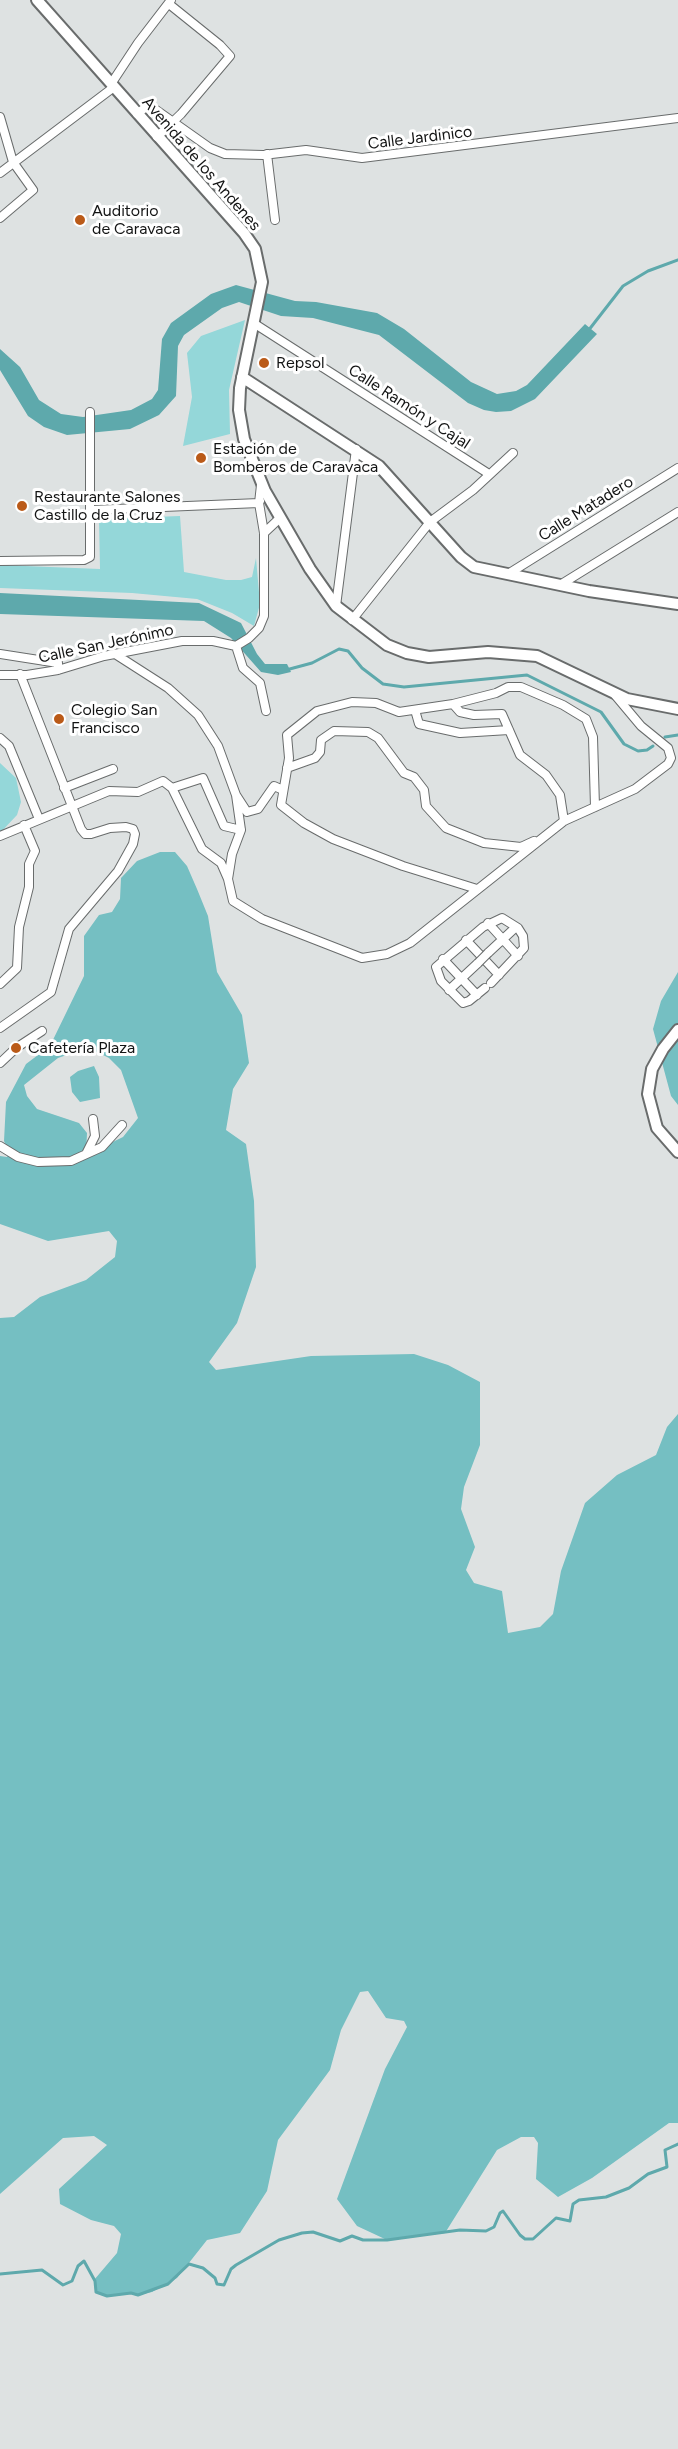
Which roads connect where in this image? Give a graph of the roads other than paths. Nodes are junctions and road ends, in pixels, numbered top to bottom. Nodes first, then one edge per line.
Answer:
1 (37, 0) edge
2 (170, 2) edge
3 (113, 86) junction
4 (137, 114) junction
5 (0, 117) edge
6 (678, 118) edge
7 (174, 121) junction
8 (157, 136) junction
9 (267, 154) junction
10 (13, 162) junction
11 (0, 173) edge
12 (0, 218) edge
13 (275, 220) dead end
14 (255, 320) junction
15 (242, 377) junction
16 (90, 412) dead end
17 (356, 449) junction
18 (513, 453) dead end
19 (677, 469) edge
20 (489, 474) junction
21 (261, 484) junction
22 (259, 503) junction
23 (272, 503) junction
24 (92, 510) junction
25 (678, 512) edge
26 (262, 516) junction
27 (278, 519) junction
28 (430, 522) junction
29 (264, 533) junction
30 (0, 561) edge
31 (508, 574) junction
32 (560, 585) junction
33 (678, 604) edge
34 (336, 606) junction
35 (352, 621) junction
36 (237, 645) junction
37 (0, 654) edge
38 (115, 654) junction
39 (58, 670) junction
40 (20, 674) junction
41 (0, 675) edge
42 (610, 690) junction
43 (453, 705) junction
44 (678, 709) edge
45 (415, 710) junction
46 (266, 711) dead end
47 (509, 730) junction
48 (0, 738) edge
49 (287, 768) junction
50 (113, 769) dead end
51 (64, 788) junction
52 (172, 788) junction
53 (284, 790) junction
54 (236, 795) junction
55 (71, 806) junction
56 (595, 807) junction
57 (39, 819) junction
58 (564, 821) junction
59 (24, 825) junction
60 (241, 830) junction
61 (0, 836) edge
62 (544, 837) junction
63 (228, 879) junction
64 (477, 889) junction
65 (488, 923) junction
66 (516, 927) junction
67 (503, 939) junction
68 (466, 940) junction
69 (518, 956) junction
70 (443, 959) junction
71 (499, 975) junction
72 (461, 978) junction
73 (0, 984) edge
74 (449, 990) junction
75 (477, 995) junction
76 (0, 1028) edge
77 (678, 1030) edge
78 (42, 1031) dead end
79 (0, 1063) edge
80 (93, 1119) dead end
81 (122, 1125) dead end
82 (0, 1146) edge
83 (678, 1152) edge
84 (85, 1155) junction

1 - 3 main road, Avenida de los Andenes
2 - 3 street
2 - 7 street
3 - 4 main road, Avenida de los Andenes
3 - 10 street
4 - 7 street, Calle Jardinico
4 - 8 main road, Avenida de los Andenes
5 - 10 street
6 - 9 street, Calle Jardinico
7 - 8 street
7 - 9 street, Calle Jardinico
8 - 14 main road, Avenida de los Andenes
9 - 13 street
10 - 11 street
10 - 12 street
14 - 15 main road, Avenida de los Andenes
14 - 20 street, Calle Ramón y Cajal
15 - 17 main road
15 - 21 main road, Avenida de los Andenes
16 - 24 street
17 - 28 main road
17 - 34 street
18 - 20 street
19 - 31 street, Calle Matadero
20 - 28 street
21 - 22 street
21 - 23 main road, Avenida de los Andenes
22 - 23 street
22 - 24 street
22 - 26 street
23 - 27 main road, Avenida de los Andenes
24 - 30 street
25 - 32 street
26 - 27 street
26 - 29 street
27 - 29 street
27 - 34 main road, Avenida de los Andenes
28 - 31 main road
28 - 35 street
29 - 36 street
31 - 32 main road
32 - 33 main road
34 - 35 main road, Avenida de los Andenes
35 - 42 main road, Avenida de los Andenes
36 - 38 street, Calle San Jerónimo
36 - 46 street
37 - 39 street
38 - 39 street, Calle San Jerónimo
38 - 54 street
39 - 40 street, Calle San Jerónimo
40 - 41 street, Calle San Jerónimo
40 - 51 street
42 - 44 main road, Avenida de los Andenes
42 - 56 street
43 - 45 street
43 - 47 street
43 - 56 street
45 - 47 street
45 - 49 street
47 - 58 street
48 - 57 street
49 - 53 street
49 - 62 street
50 - 51 street
51 - 55 street
52 - 55 street
52 - 60 street
52 - 63 street
53 - 54 street
53 - 64 street
54 - 60 street
55 - 57 street
55 - 76 street
56 - 58 street
57 - 59 street
58 - 62 street
59 - 61 street
59 - 73 street
60 - 63 street
62 - 64 street
63 - 64 street
65 - 66 street
65 - 67 street
65 - 68 street
66 - 67 street
66 - 69 street
67 - 69 street
67 - 72 street, bridge
68 - 70 street
68 - 71 street
69 - 71 street
70 - 72 street
70 - 74 street
71 - 75 street
72 - 74 street
72 - 75 street
74 - 75 street
77 - 83 main road
78 - 79 street
80 - 84 street
81 - 84 street
82 - 84 street

